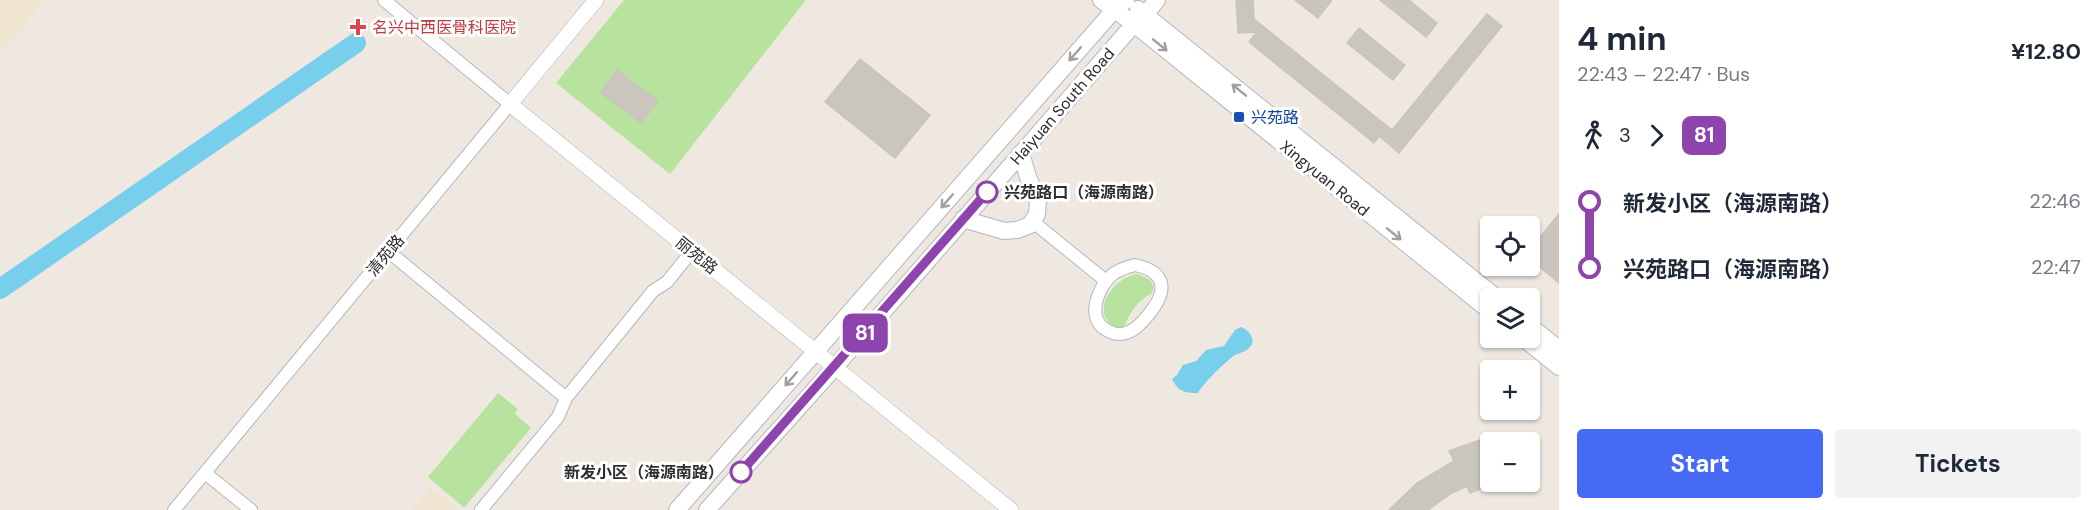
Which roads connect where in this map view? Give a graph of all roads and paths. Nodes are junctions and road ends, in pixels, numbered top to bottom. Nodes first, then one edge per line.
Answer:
1 (385, 0) edge
2 (596, 0) edge
3 (1157, 0) edge
4 (1117, 2) edge
5 (1139, 20) junction
6 (510, 104) junction
7 (1021, 153) junction
8 (963, 219) junction
9 (1032, 221) junction
10 (388, 251) junction
11 (692, 251) junction
12 (1107, 281) junction
13 (1484, 288) edge
14 (1480, 303) edge
15 (1540, 334) edge
16 (1535, 348) edge
17 (1559, 349) edge
18 (816, 351) junction
19 (835, 367) junction
20 (1559, 367) edge
21 (566, 398) junction
22 (205, 473) junction
23 (174, 510) edge
24 (251, 510) edge
25 (481, 510) edge
26 (677, 510) edge
27 (707, 510) edge
28 (1011, 510) edge

1 - 6 street, 丽苑路
2 - 6 street, 清苑路
3 - 5 main road, Haiyuan South Road
4 - 5 main road, Xingyuan Road
4 -> 18 main road, Haiyuan South Road
5 - 7 main road, Haiyuan South Road
13 -> 5 main road, Xingyuan Road
5 -> 14 main road, Xingyuan Road
6 - 10 street, 清苑路
6 - 11 street, 丽苑路
7 - 8 main road, Haiyuan South Road
7 - 9 main road
8 - 9 main road
8 - 19 main road, Haiyuan South Road
9 - 12 street
10 - 21 street
10 - 22 street, 清苑路
11 - 18 street, 丽苑路
11 - 21 street
12 - 12 street
15 - 17 main road
16 - 20 main road
18 - 19 street, 丽苑路
18 -> 26 main road, Haiyuan South Road
19 - 27 main road, Haiyuan South Road
19 - 28 street, 丽苑路
21 - 25 street
22 - 23 street, 清苑路
22 - 24 street

